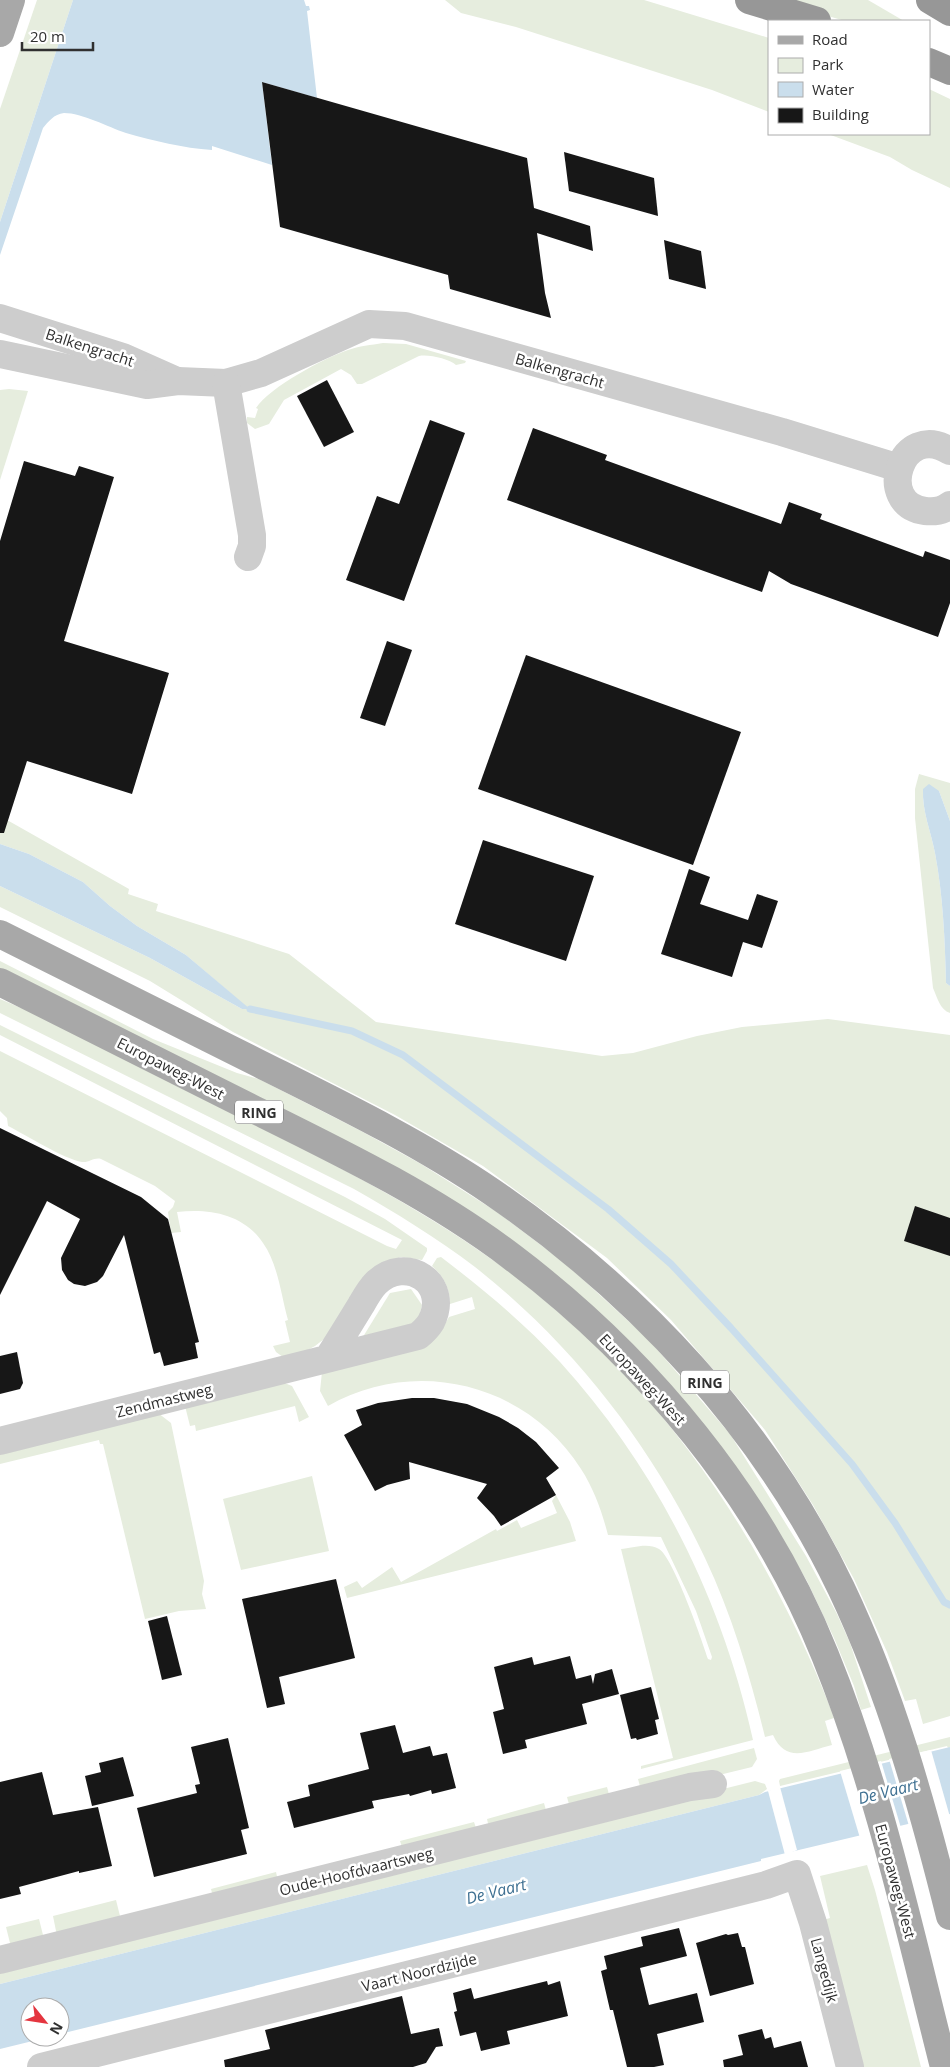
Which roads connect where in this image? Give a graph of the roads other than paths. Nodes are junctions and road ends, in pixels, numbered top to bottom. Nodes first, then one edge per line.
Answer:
1 (11, 0) edge
2 (749, 0) edge
3 (930, 0) edge
4 (950, 12) edge
5 (814, 20) edge
6 (0, 33) edge
7 (930, 62) edge
8 (950, 70) edge
9 (0, 318) edge
10 (0, 354) edge
11 (178, 381) junction
12 (226, 383) junction
13 (950, 451) edge
14 (899, 468) junction
15 (950, 505) edge
16 (248, 557) dead end
17 (0, 934) edge
18 (0, 982) edge
19 (328, 1358) dead end
20 (0, 1441) edge
21 (713, 1784) dead end
22 (796, 1874) joint
23 (950, 1916) edge
24 (0, 1960) edge
25 (41, 2067) edge
26 (850, 2067) edge
27 (944, 2067) edge

1 - 6 main road
2 - 5 highway
3 - 4 highway
7 - 8 highway
9 - 11 street, Balkengracht
10 - 11 street, Balkengracht
11 - 12 street, Balkengracht
12 - 14 street, Balkengracht
12 - 16 street
13 - 14 street
14 - 15 street
17 - 23 main road, RING
18 - 27 main road, Europaweg-West / RING
19 - 20 street, Zendmastweg
21 - 24 street, Oude-Hoofdvaartsweg
22 - 25 street, Vaart Noordzijde
22 - 26 street, Langedijk

